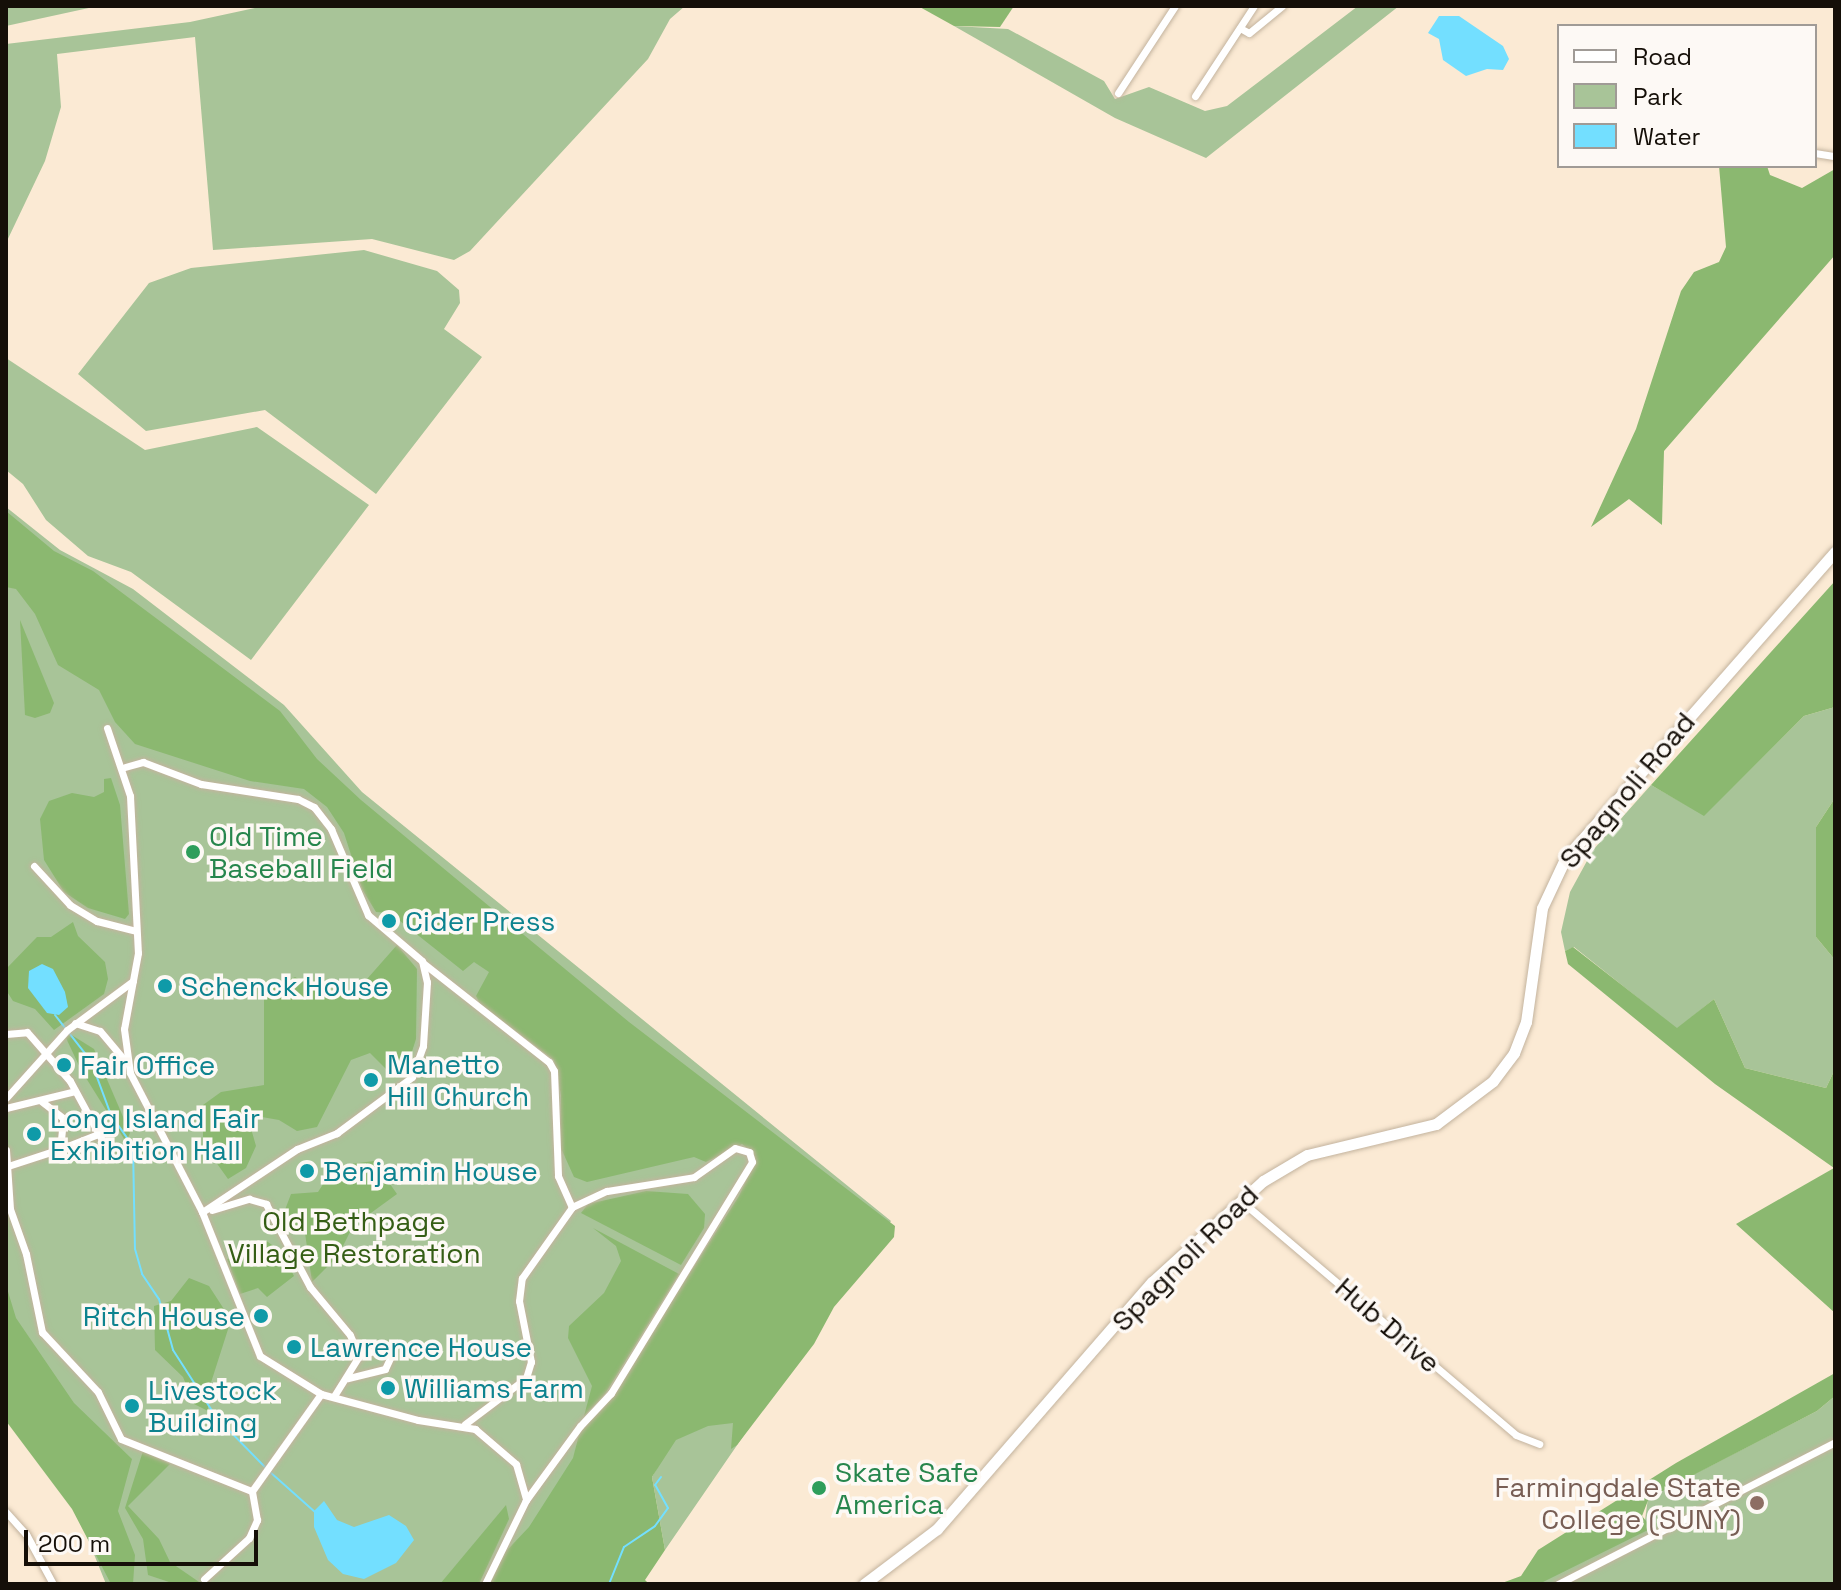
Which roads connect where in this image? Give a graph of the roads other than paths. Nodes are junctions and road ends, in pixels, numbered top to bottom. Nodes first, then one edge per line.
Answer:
1 (1175, 6) edge
2 (1254, 6) edge
3 (1282, 6) edge
4 (1240, 28) junction
5 (1118, 93) dead end
6 (1195, 96) dead end
7 (1835, 552) edge
8 (107, 728) dead end
9 (125, 767) junction
10 (34, 866) dead end
11 (136, 931) junction
12 (422, 961) junction
13 (133, 981) junction
14 (447, 981) junction
15 (426, 993) junction
16 (75, 1023) junction
17 (6, 1034) edge
18 (43, 1053) junction
19 (127, 1064) junction
20 (75, 1091) junction
21 (6, 1098) edge
22 (40, 1100) junction
23 (6, 1108) edge
24 (98, 1134) junction
25 (60, 1149) junction
26 (6, 1150) edge
27 (108, 1151) dead end
28 (8, 1166) junction
29 (239, 1190) junction
30 (1240, 1200) junction
31 (244, 1201) junction
32 (572, 1207) junction
33 (202, 1212) junction
34 (359, 1356) junction
35 (348, 1378) junction
36 (321, 1394) junction
37 (334, 1396) junction
38 (488, 1410) junction
39 (463, 1425) junction
40 (487, 1434) junction
41 (1835, 1442) edge
42 (1539, 1444) dead end
43 (252, 1491) junction
44 (526, 1500) junction
45 (6, 1512) edge
46 (204, 1579) dead end
47 (53, 1584) edge
48 (485, 1584) edge
49 (864, 1584) edge
50 (1558, 1584) edge

1 - 5 street
2 - 4 street
3 - 4 street
4 - 6 street
7 - 30 main road, Spagnoli Road
8 - 9 street
9 - 11 street
9 - 12 street
10 - 11 street
11 - 13 street
12 - 14 street
12 - 15 street
13 - 16 street
13 - 19 street
14 - 15 street
14 - 32 street
15 - 29 street
16 - 18 street
16 - 19 street
17 - 18 street
18 - 20 street
18 - 21 street
19 - 33 street
20 - 22 street
20 - 24 street
22 - 23 street
22 - 25 street
24 - 25 street
24 - 27 street
25 - 28 street
26 - 28 street
28 - 43 street
29 - 31 street
29 - 33 street
30 - 42 street, Hub Drive
30 - 49 main road, Spagnoli Road
31 - 33 street
31 - 34 street
32 - 38 street
32 - 44 street
33 - 36 street
34 - 35 street
34 - 35 street
35 - 37 street
36 - 37 street
36 - 43 street
37 - 39 street
38 - 39 street
38 - 40 street
39 - 40 street
40 - 44 street
41 - 50 street
43 - 46 street
44 - 48 street
45 - 47 street

